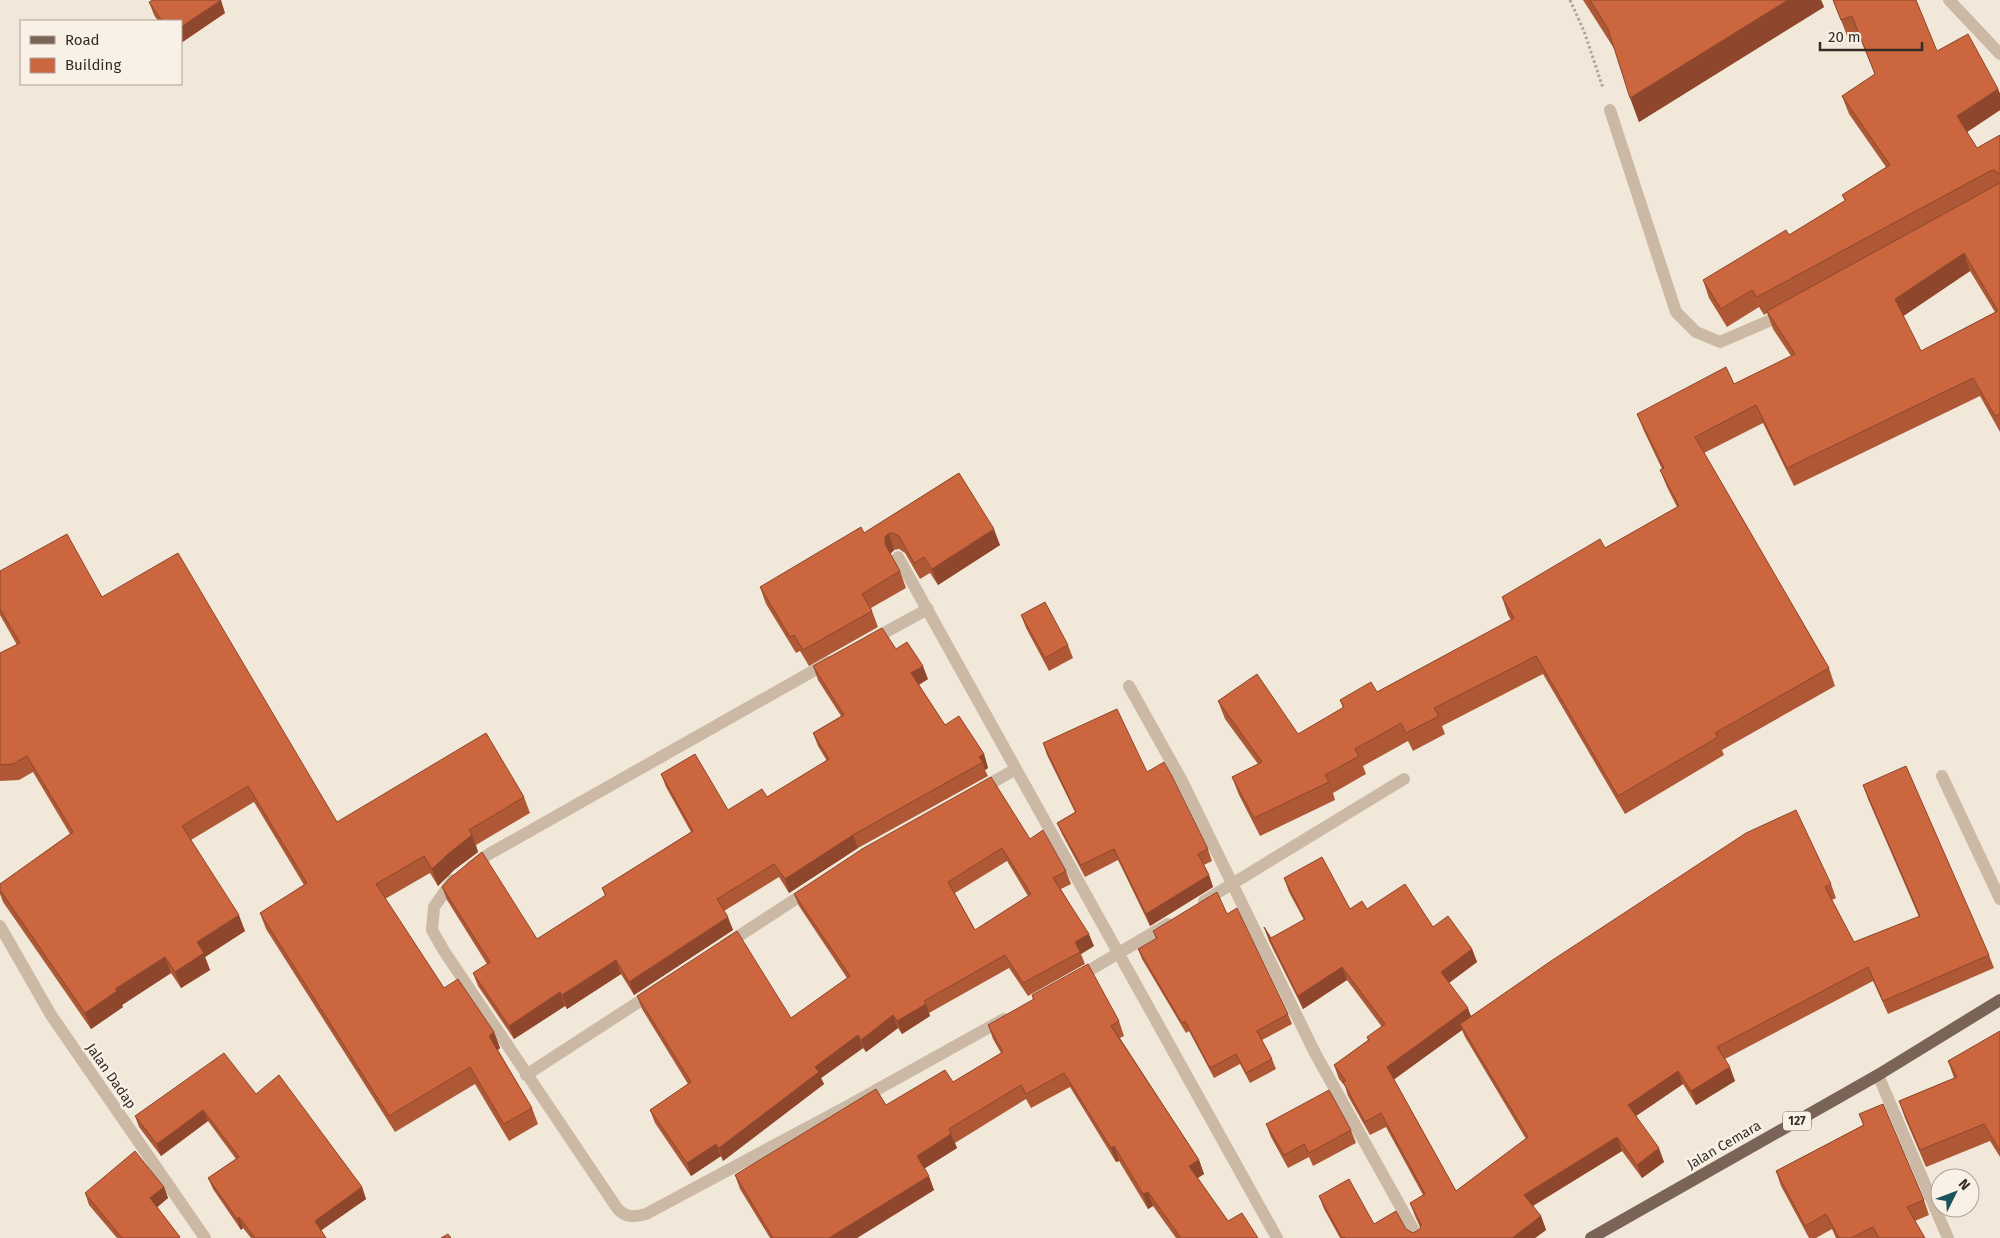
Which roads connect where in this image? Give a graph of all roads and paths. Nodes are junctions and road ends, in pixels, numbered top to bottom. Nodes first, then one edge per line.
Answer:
1 (1570, 0) edge
2 (1949, 0) edge
3 (2000, 54) edge
4 (1610, 110) joint
5 (1799, 306) edge
6 (898, 557) edge
7 (928, 609) junction
8 (859, 646) edge
9 (842, 655) edge
10 (1129, 686) dead end
11 (1016, 769) junction
12 (1942, 776) dead end
13 (1404, 779) dead end
14 (973, 793) edge
15 (821, 882) edge
16 (1232, 884) junction
17 (2000, 899) edge
18 (1192, 909) edge
19 (1176, 919) edge
20 (0, 926) edge
21 (715, 952) edge
22 (1120, 954) junction
23 (1068, 983) edge
24 (665, 984) edge
25 (2000, 1000) edge
26 (1017, 1012) edge
27 (526, 1075) junction
28 (1878, 1075) junction
29 (205, 1238) edge
30 (1277, 1238) edge
31 (1418, 1238) edge
32 (1592, 1238) edge
33 (1948, 1238) edge

1 - 4 path
2 - 3 street
4 - 5 street
6 - 7 street
7 - 8 street
7 - 11 street
9 - 27 street
10 - 16 street
11 - 14 street
11 - 22 street
12 - 17 street
13 - 16 street
15 - 21 street
16 - 18 street
16 - 31 street
19 - 22 street
20 - 29 street, Jalan Dadap
22 - 23 street
22 - 30 street
24 - 27 street
25 - 28 main road, Jalan Cemara / 127
26 - 27 street
28 - 32 main road, Jalan Cemara / 127
28 - 33 street

